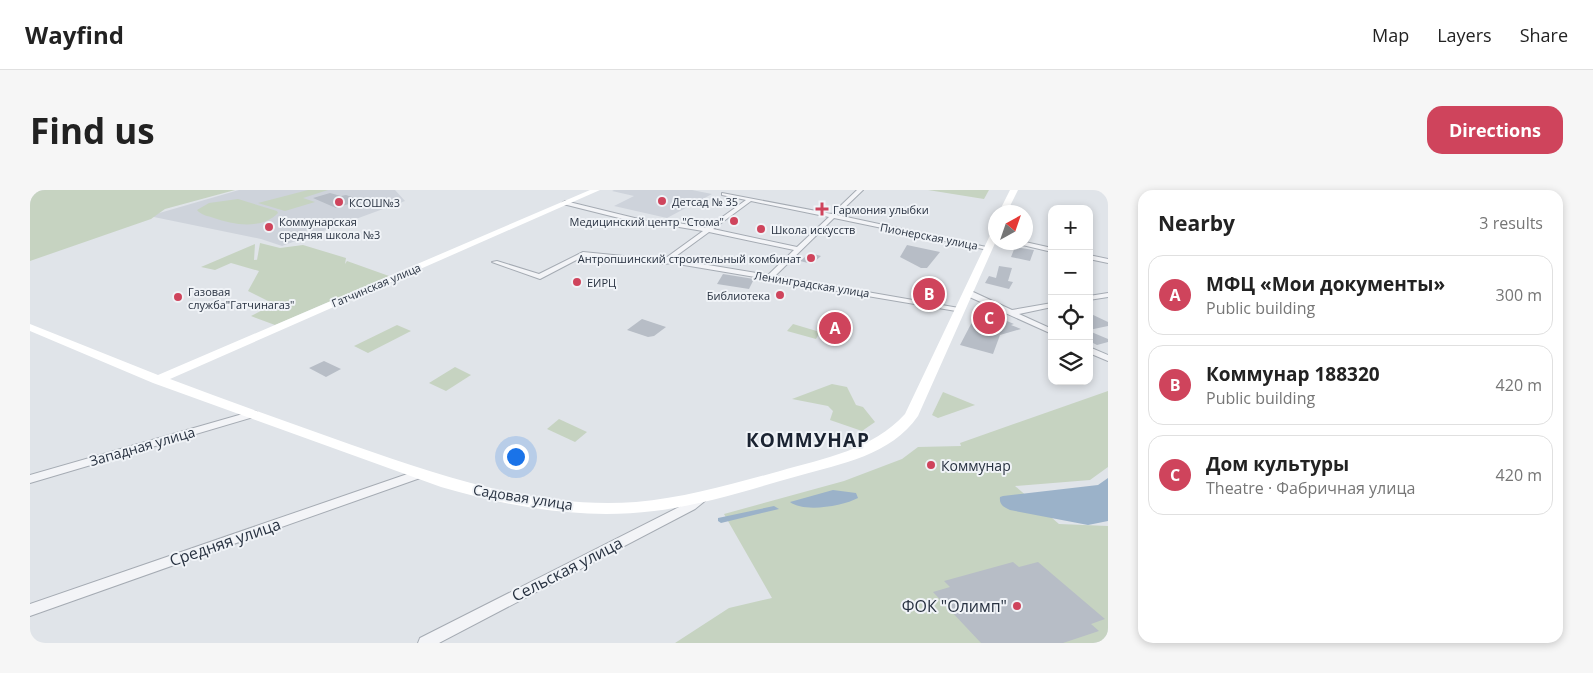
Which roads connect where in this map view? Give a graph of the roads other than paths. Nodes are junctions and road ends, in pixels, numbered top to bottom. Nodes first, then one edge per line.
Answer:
1 (596, 190) edge
2 (860, 190) edge
3 (1014, 190) edge
4 (724, 194) dead end
5 (749, 200) junction
6 (565, 203) junction
7 (1006, 205) edge
8 (833, 216) junction
9 (706, 230) junction
10 (988, 238) edge
11 (1033, 246) edge
12 (1048, 249) edge
13 (798, 250) junction
14 (988, 250) edge
15 (1093, 258) edge
16 (1108, 261) edge
17 (495, 262) dead end
18 (664, 262) junction
19 (770, 277) junction
20 (968, 293) junction
21 (1108, 295) edge
22 (1093, 297) edge
23 (1048, 306) edge
24 (959, 310) junction
25 (1010, 313) junction
26 (30, 327) edge
27 (1048, 330) edge
28 (1093, 352) edge
29 (1108, 358) edge
30 (157, 380) junction
31 (253, 414) junction
32 (419, 474) junction
33 (30, 478) edge
34 (708, 494) junction
35 (30, 610) edge
36 (425, 643) edge

1 - 6 main road, Гатчинская улица
2 - 8 street
3 - 7 main road
4 - 5 street, Пионерская улица
5 - 8 street, Пионерская улица
5 - 9 street
6 - 9 street
6 - 30 main road, Гатчинская улица
8 - 10 street, Пионерская улица
8 - 13 street
9 - 13 street
9 - 18 street
11 - 12 street
13 - 19 street
14 - 20 main road, Садовая улица
15 - 16 street
17 - 18 street, Ленинградская улица
18 - 19 street, Ленинградская улица
19 - 24 street, Ленинградская улица
20 - 24 main road, Садовая улица
20 - 25 street
21 - 22 street
23 - 25 street
24 - 34 main road, Садовая улица
25 - 27 street
26 - 30 main road
28 - 29 street
30 - 31 main road, Садовая улица
31 - 32 main road, Садовая улица
31 - 33 street, Западная улица
32 - 34 main road, Садовая улица
32 - 35 street, Средняя улица
34 - 36 street, Сельская улица

